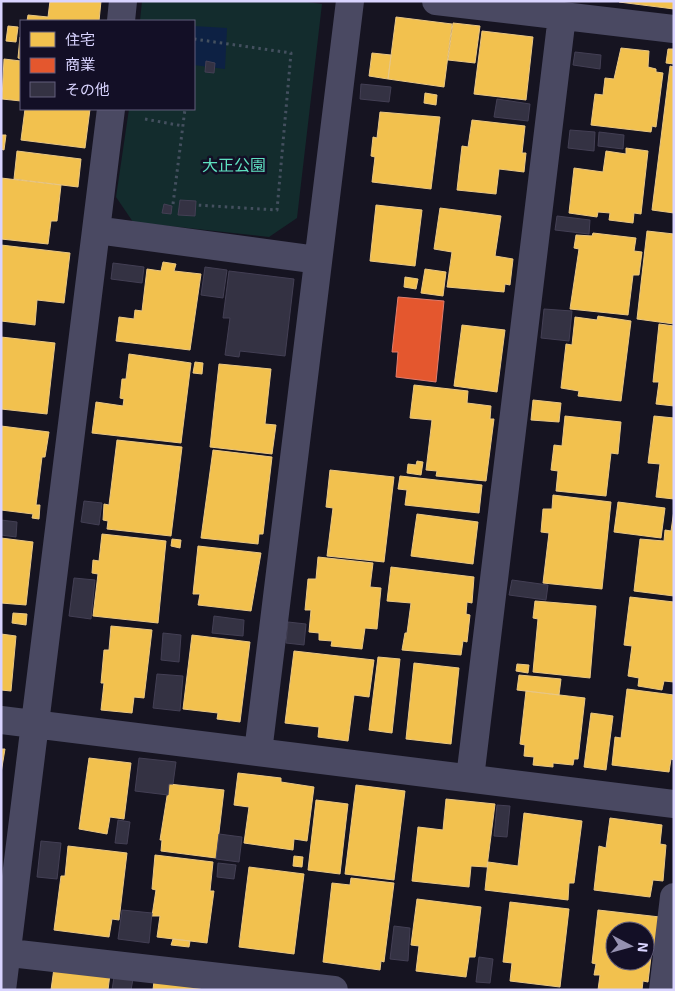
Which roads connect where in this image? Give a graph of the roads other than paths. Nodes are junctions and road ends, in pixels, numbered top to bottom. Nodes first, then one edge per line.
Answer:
1 (123, 1) edge
2 (350, 1) edge
3 (436, 1) edge
4 (562, 16) junction
5 (121, 20) edge
6 (674, 29) edge
7 (111, 110) edge
8 (96, 230) junction
9 (318, 260) junction
10 (1, 720) edge
11 (36, 724) junction
12 (258, 752) junction
13 (470, 778) junction
14 (674, 804) edge
15 (674, 897) edge
16 (4, 952) edge
17 (2, 990) edge
18 (334, 990) edge
19 (663, 990) edge

1 - 5 street
2 - 9 street
3 - 4 street
4 - 6 street
4 - 13 street
7 - 8 street
8 - 9 street
8 - 11 street
9 - 12 street
10 - 11 street
11 - 12 street
11 - 16 street
12 - 13 street
13 - 14 street
15 - 19 street
16 - 17 street
16 - 18 street

